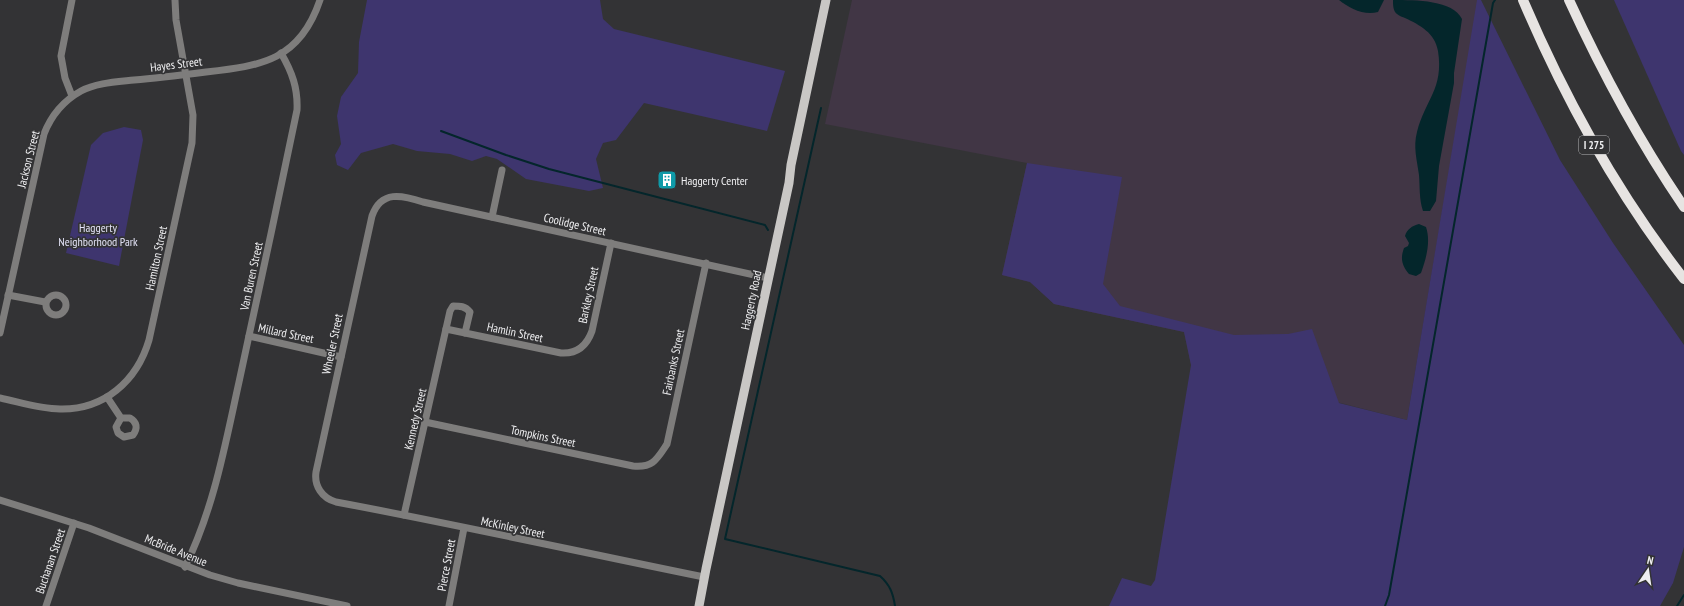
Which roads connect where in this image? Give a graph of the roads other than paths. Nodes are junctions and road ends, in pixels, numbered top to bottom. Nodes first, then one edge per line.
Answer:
1 (72, 0) edge
2 (175, 0) edge
3 (320, 0) edge
4 (826, 0) edge
5 (1523, 0) edge
6 (1569, 0) edge
7 (281, 53) junction
8 (186, 74) junction
9 (72, 96) junction
10 (502, 170) dead end
11 (380, 203) joint
12 (1684, 207) edge
13 (492, 217) junction
14 (611, 243) junction
15 (706, 263) junction
16 (768, 278) junction
17 (1684, 279) edge
18 (8, 295) junction
19 (45, 302) dead end
20 (446, 329) junction
21 (0, 333) edge
22 (465, 333) junction
23 (249, 336) junction
24 (580, 349) joint
25 (341, 357) junction
26 (107, 397) junction
27 (0, 398) edge
28 (121, 418) dead end
29 (425, 422) junction
30 (655, 461) joint
31 (320, 492) joint
32 (0, 500) edge
33 (404, 515) junction
34 (74, 523) junction
35 (464, 528) junction
36 (185, 567) junction
37 (704, 577) junction
38 (334, 605) edge
39 (46, 606) edge
40 (347, 606) edge
41 (449, 606) edge
42 (699, 606) edge

1 - 9 street
2 - 8 street, Hamilton Street
3 - 7 street
4 - 16 main road, Haggerty Road
5 - 17 highway, I 275
6 - 12 highway
7 - 8 street, Hayes Street
7 - 23 street, Van Buren Street
8 - 9 street, Hayes Street
8 - 26 street, Hamilton Street
9 - 18 street, Jackson Street
10 - 13 street
11 - 13 street, Coolidge Street
11 - 25 street, Wheeler Street
13 - 14 street, Coolidge Street
14 - 15 street, Coolidge Street
14 - 24 street, Barkley Street
15 - 16 street, Coolidge Street
15 - 30 street, Fairbanks Street
16 - 37 main road, Haggerty Road
18 - 19 street
18 - 21 street, Jackson Street
20 - 22 street, Hamlin Street
20 - 22 street, Kennedy Street
20 - 29 street, Kennedy Street
22 - 24 street, Hamlin Street
23 - 25 street, Millard Street
23 - 36 street, Van Buren Street
25 - 31 street, Wheeler Street
26 - 27 street, Hamilton Street
26 - 28 street
29 - 30 street, Tompkins Street
29 - 33 street, Kennedy Street
31 - 33 street, McKinley Street
32 - 34 street, McBride Avenue
33 - 35 street, McKinley Street
34 - 36 street, McBride Avenue
34 - 39 street, Buchanan Street
35 - 37 street, McKinley Street
35 - 41 street, Pierce Street
36 - 38 street, McBride Avenue
37 - 42 main road, Haggerty Road
38 - 40 street, McBride Avenue

